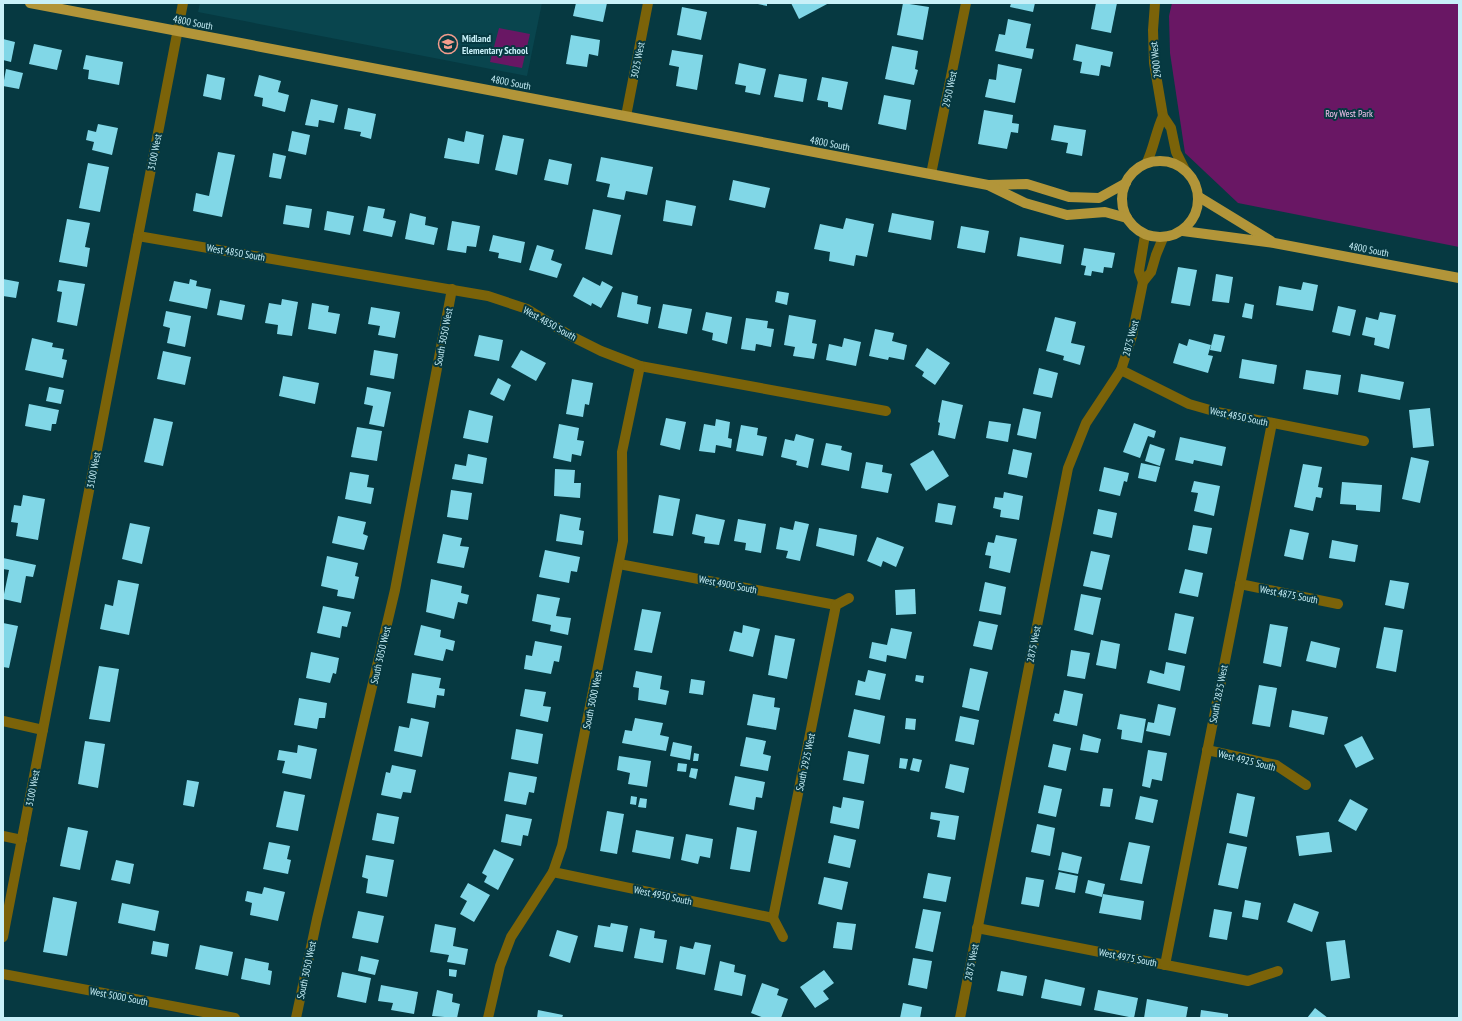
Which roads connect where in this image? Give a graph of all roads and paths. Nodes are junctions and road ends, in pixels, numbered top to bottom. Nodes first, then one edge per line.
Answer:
1 (30, 3) edge
2 (183, 3) edge
3 (648, 3) edge
4 (966, 3) edge
5 (1155, 3) edge
6 (178, 31) junction
7 (626, 116) junction
8 (1163, 116) junction
9 (1147, 162) junction
10 (1186, 170) junction
11 (931, 174) junction
12 (1126, 184) junction
13 (988, 185) junction
14 (1199, 197) junction
15 (1127, 218) junction
16 (1183, 231) junction
17 (1145, 235) junction
18 (138, 236) junction
19 (1163, 238) junction
20 (1274, 243) junction
21 (1459, 278) edge
22 (1143, 282) junction
23 (452, 289) junction
24 (640, 366) junction
25 (1121, 370) junction
26 (886, 411) dead end
27 (1272, 423) junction
28 (1364, 441) dead end
29 (620, 564) junction
30 (1240, 584) junction
31 (849, 598) dead end
32 (1338, 604) dead end
33 (836, 605) junction
34 (3, 721) edge
35 (43, 730) junction
36 (1207, 750) junction
37 (1306, 785) dead end
38 (3, 836) edge
39 (22, 840) junction
40 (553, 872) junction
41 (773, 918) junction
42 (977, 928) junction
43 (3, 936) edge
44 (783, 937) dead end
45 (1165, 965) junction
46 (1278, 971) dead end
47 (3, 974) edge
48 (235, 1018) edge
49 (296, 1018) edge
50 (488, 1018) edge
51 (960, 1018) edge

1 - 6 main road, 4800 South
2 - 6 street, 3100 West
3 - 7 street, 3025 West
4 - 11 street, 2950 West
5 - 8 street, 2900 West
6 - 7 main road, 4800 South
6 - 18 street, 3100 West
7 - 11 main road, 4800 South
8 - 9 street
8 - 10 street
9 - 10 main road
9 - 12 main road
10 - 14 main road
11 - 13 main road, 4800 South
12 - 13 main road, 4800 South
12 - 15 main road
13 - 15 main road, 4800 South
14 - 16 main road
14 - 20 main road, 4800 South
15 - 17 main road
16 - 19 main road
16 - 20 main road, 4800 South
17 - 19 main road
17 - 22 street, 2875 West
18 - 23 street, West 4850 South
18 - 35 street, 3100 West
19 - 22 street, 2875 West
20 - 21 main road, 4800 South
22 - 25 street, 2875 West
23 - 24 street, West 4850 South
23 - 49 street, South 3050 West
24 - 26 street, West 4850 South
24 - 29 street, South 3000 West
25 - 27 street, West 4850 South
25 - 42 street, 2875 West
27 - 28 street, West 4850 South
27 - 30 street, South 2825 West
29 - 33 street, West 4900 South
29 - 40 street, South 3000 West
30 - 32 street, West 4875 South
30 - 36 street, South 2825 West
31 - 33 street
33 - 41 street, South 2925 West
34 - 35 street
35 - 39 street, 3100 West
36 - 37 street, West 4925 South
36 - 45 street, South 2825 West
38 - 39 street
39 - 43 street, 3100 West
40 - 41 street, West 4950 South
40 - 50 street, South 3000 West
41 - 44 street
42 - 45 street, West 4975 South
42 - 51 street, 2875 West
45 - 46 street, West 4975 South
47 - 48 street, West 5000 South

